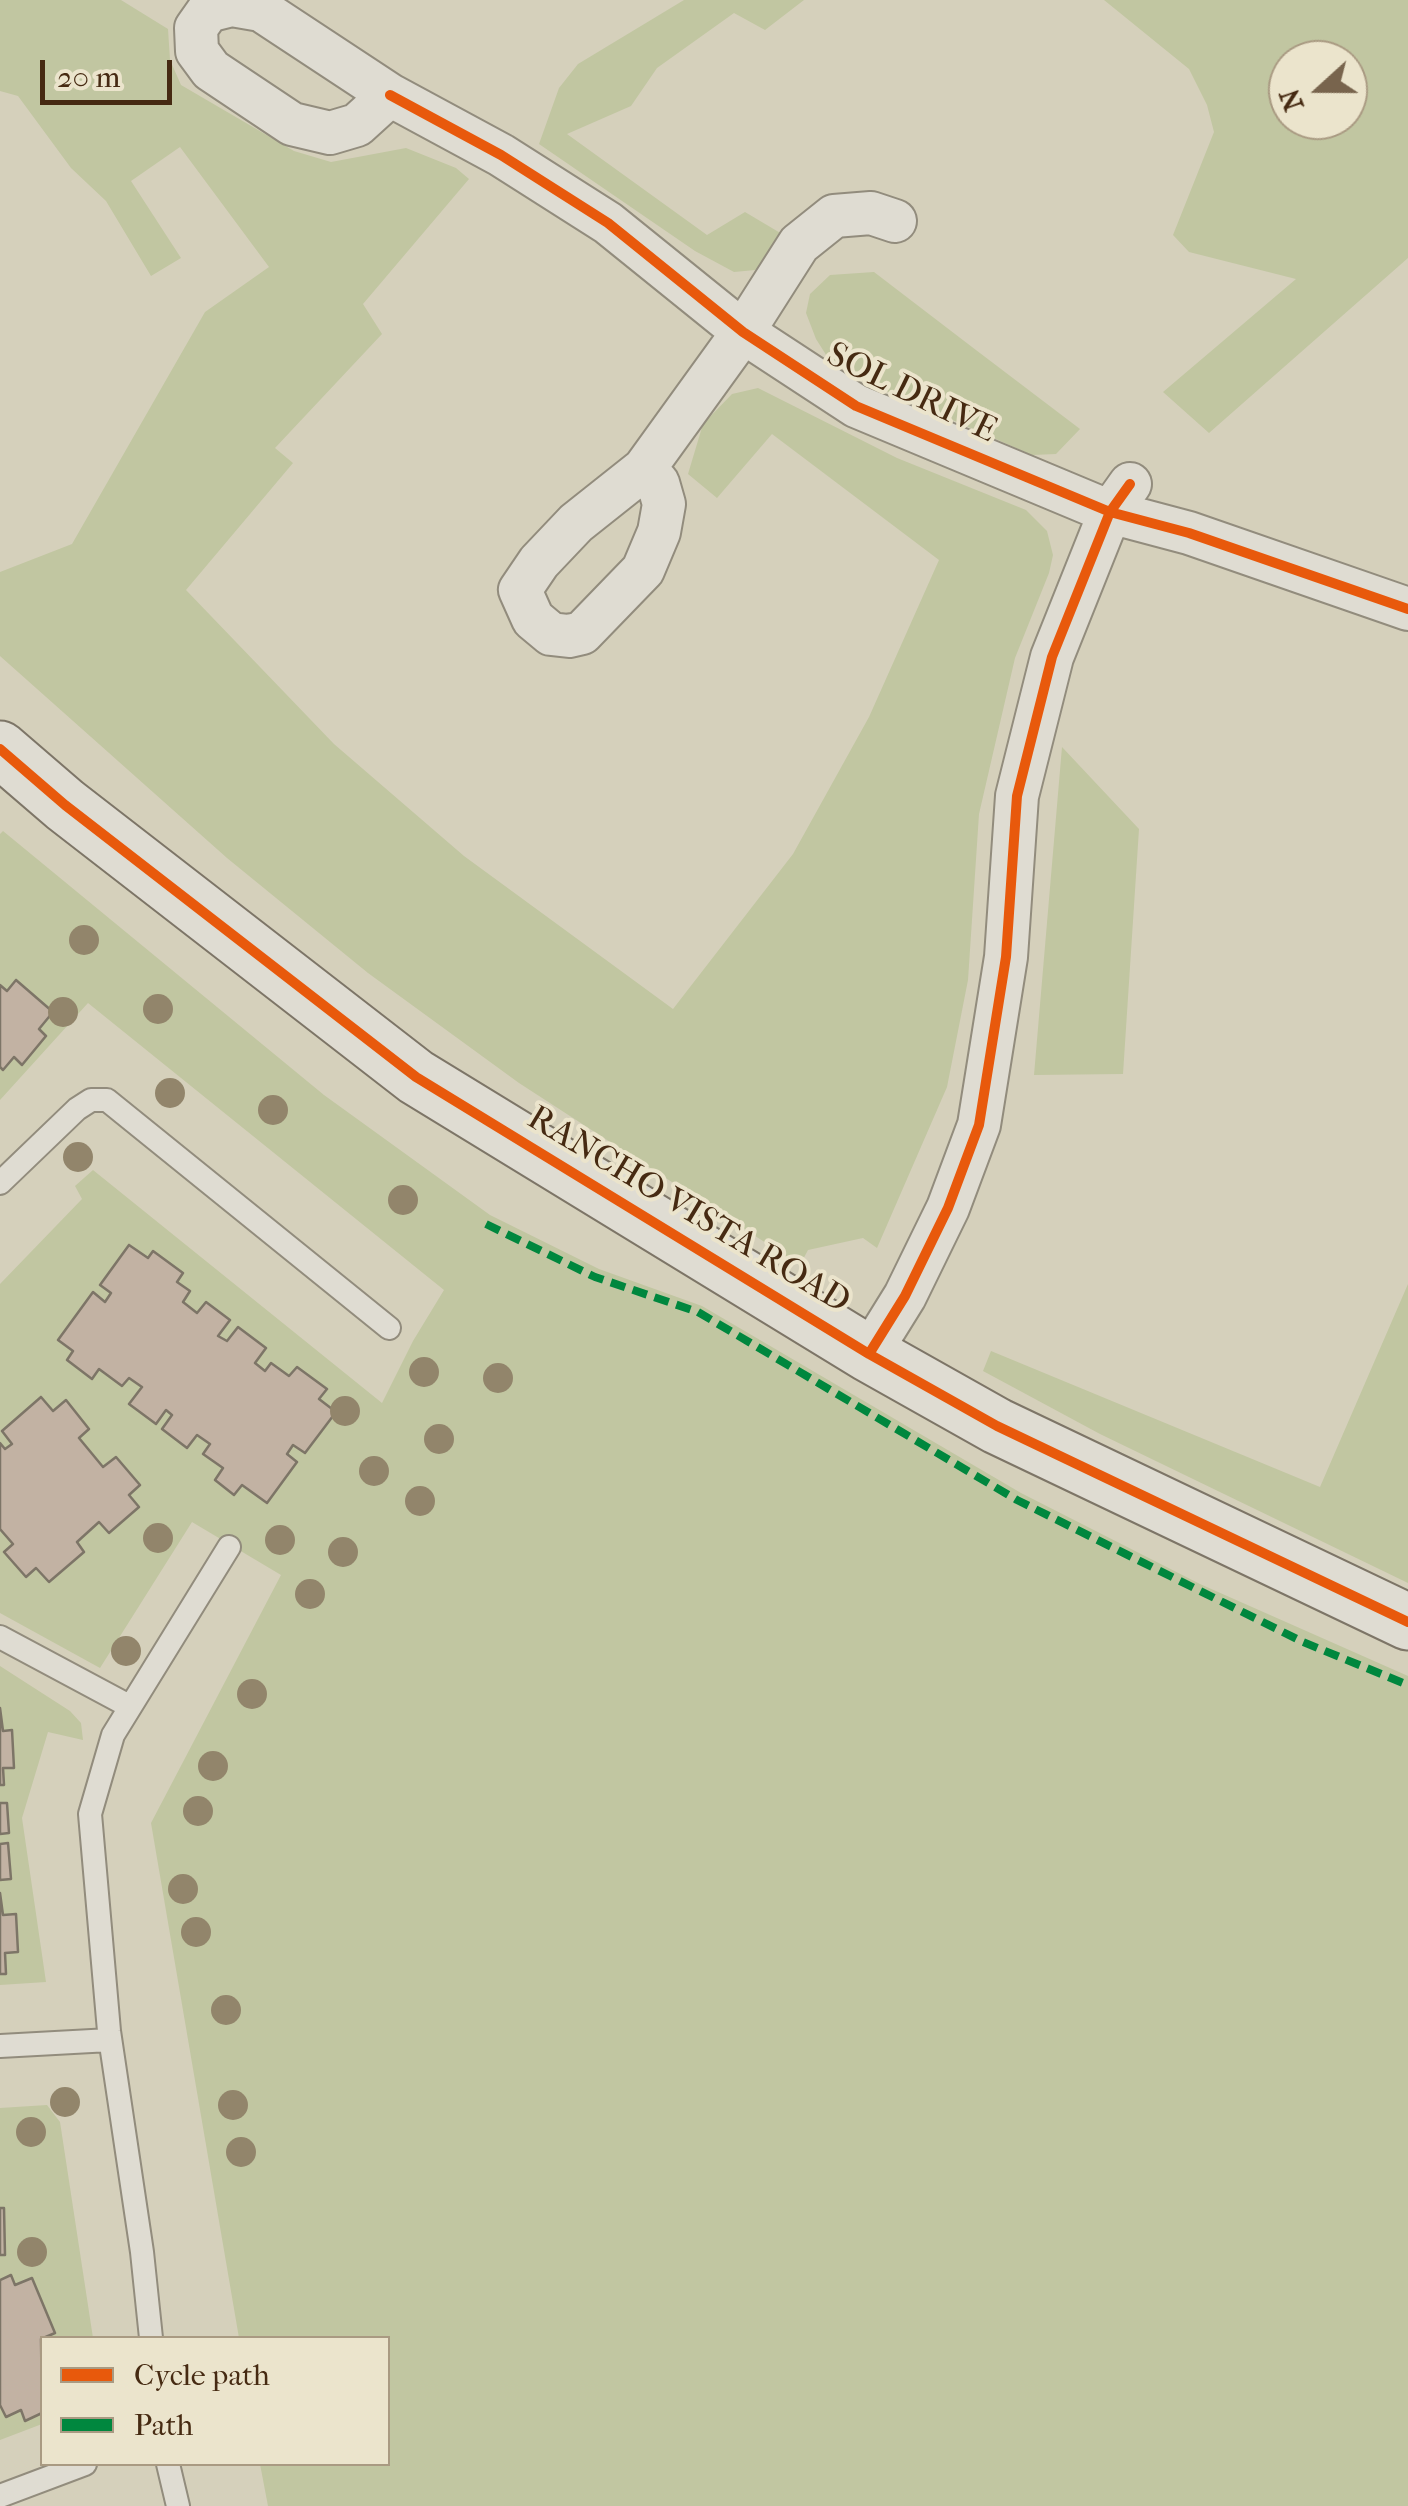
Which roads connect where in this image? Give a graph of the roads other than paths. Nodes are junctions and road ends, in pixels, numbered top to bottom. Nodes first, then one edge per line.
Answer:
1 (390, 96) dead end
2 (894, 221) dead end
3 (742, 332) junction
4 (644, 468) dead end
5 (1120, 498) junction
6 (1408, 609) edge
7 (0, 749) edge
8 (0, 1183) edge
9 (390, 1328) dead end
10 (869, 1354) junction
11 (229, 1546) dead end
12 (1408, 1622) edge
13 (0, 1637) edge
14 (129, 1706) junction
15 (110, 2040) junction
16 (0, 2046) edge
17 (151, 2336) edge
18 (79, 2466) edge
19 (168, 2466) edge
20 (0, 2496) edge
21 (178, 2506) edge

1 - 3 street, SOL DRIVE
2 - 3 street
3 - 4 street
3 - 5 street, SOL DRIVE
5 - 6 street, SOL DRIVE
5 - 10 street
7 - 10 main road, RANCHO VISTA ROAD
8 - 9 lane
10 - 12 main road, RANCHO VISTA ROAD
11 - 14 lane
13 - 14 lane
14 - 15 lane
15 - 16 lane
15 - 17 lane
18 - 20 lane
19 - 21 lane

